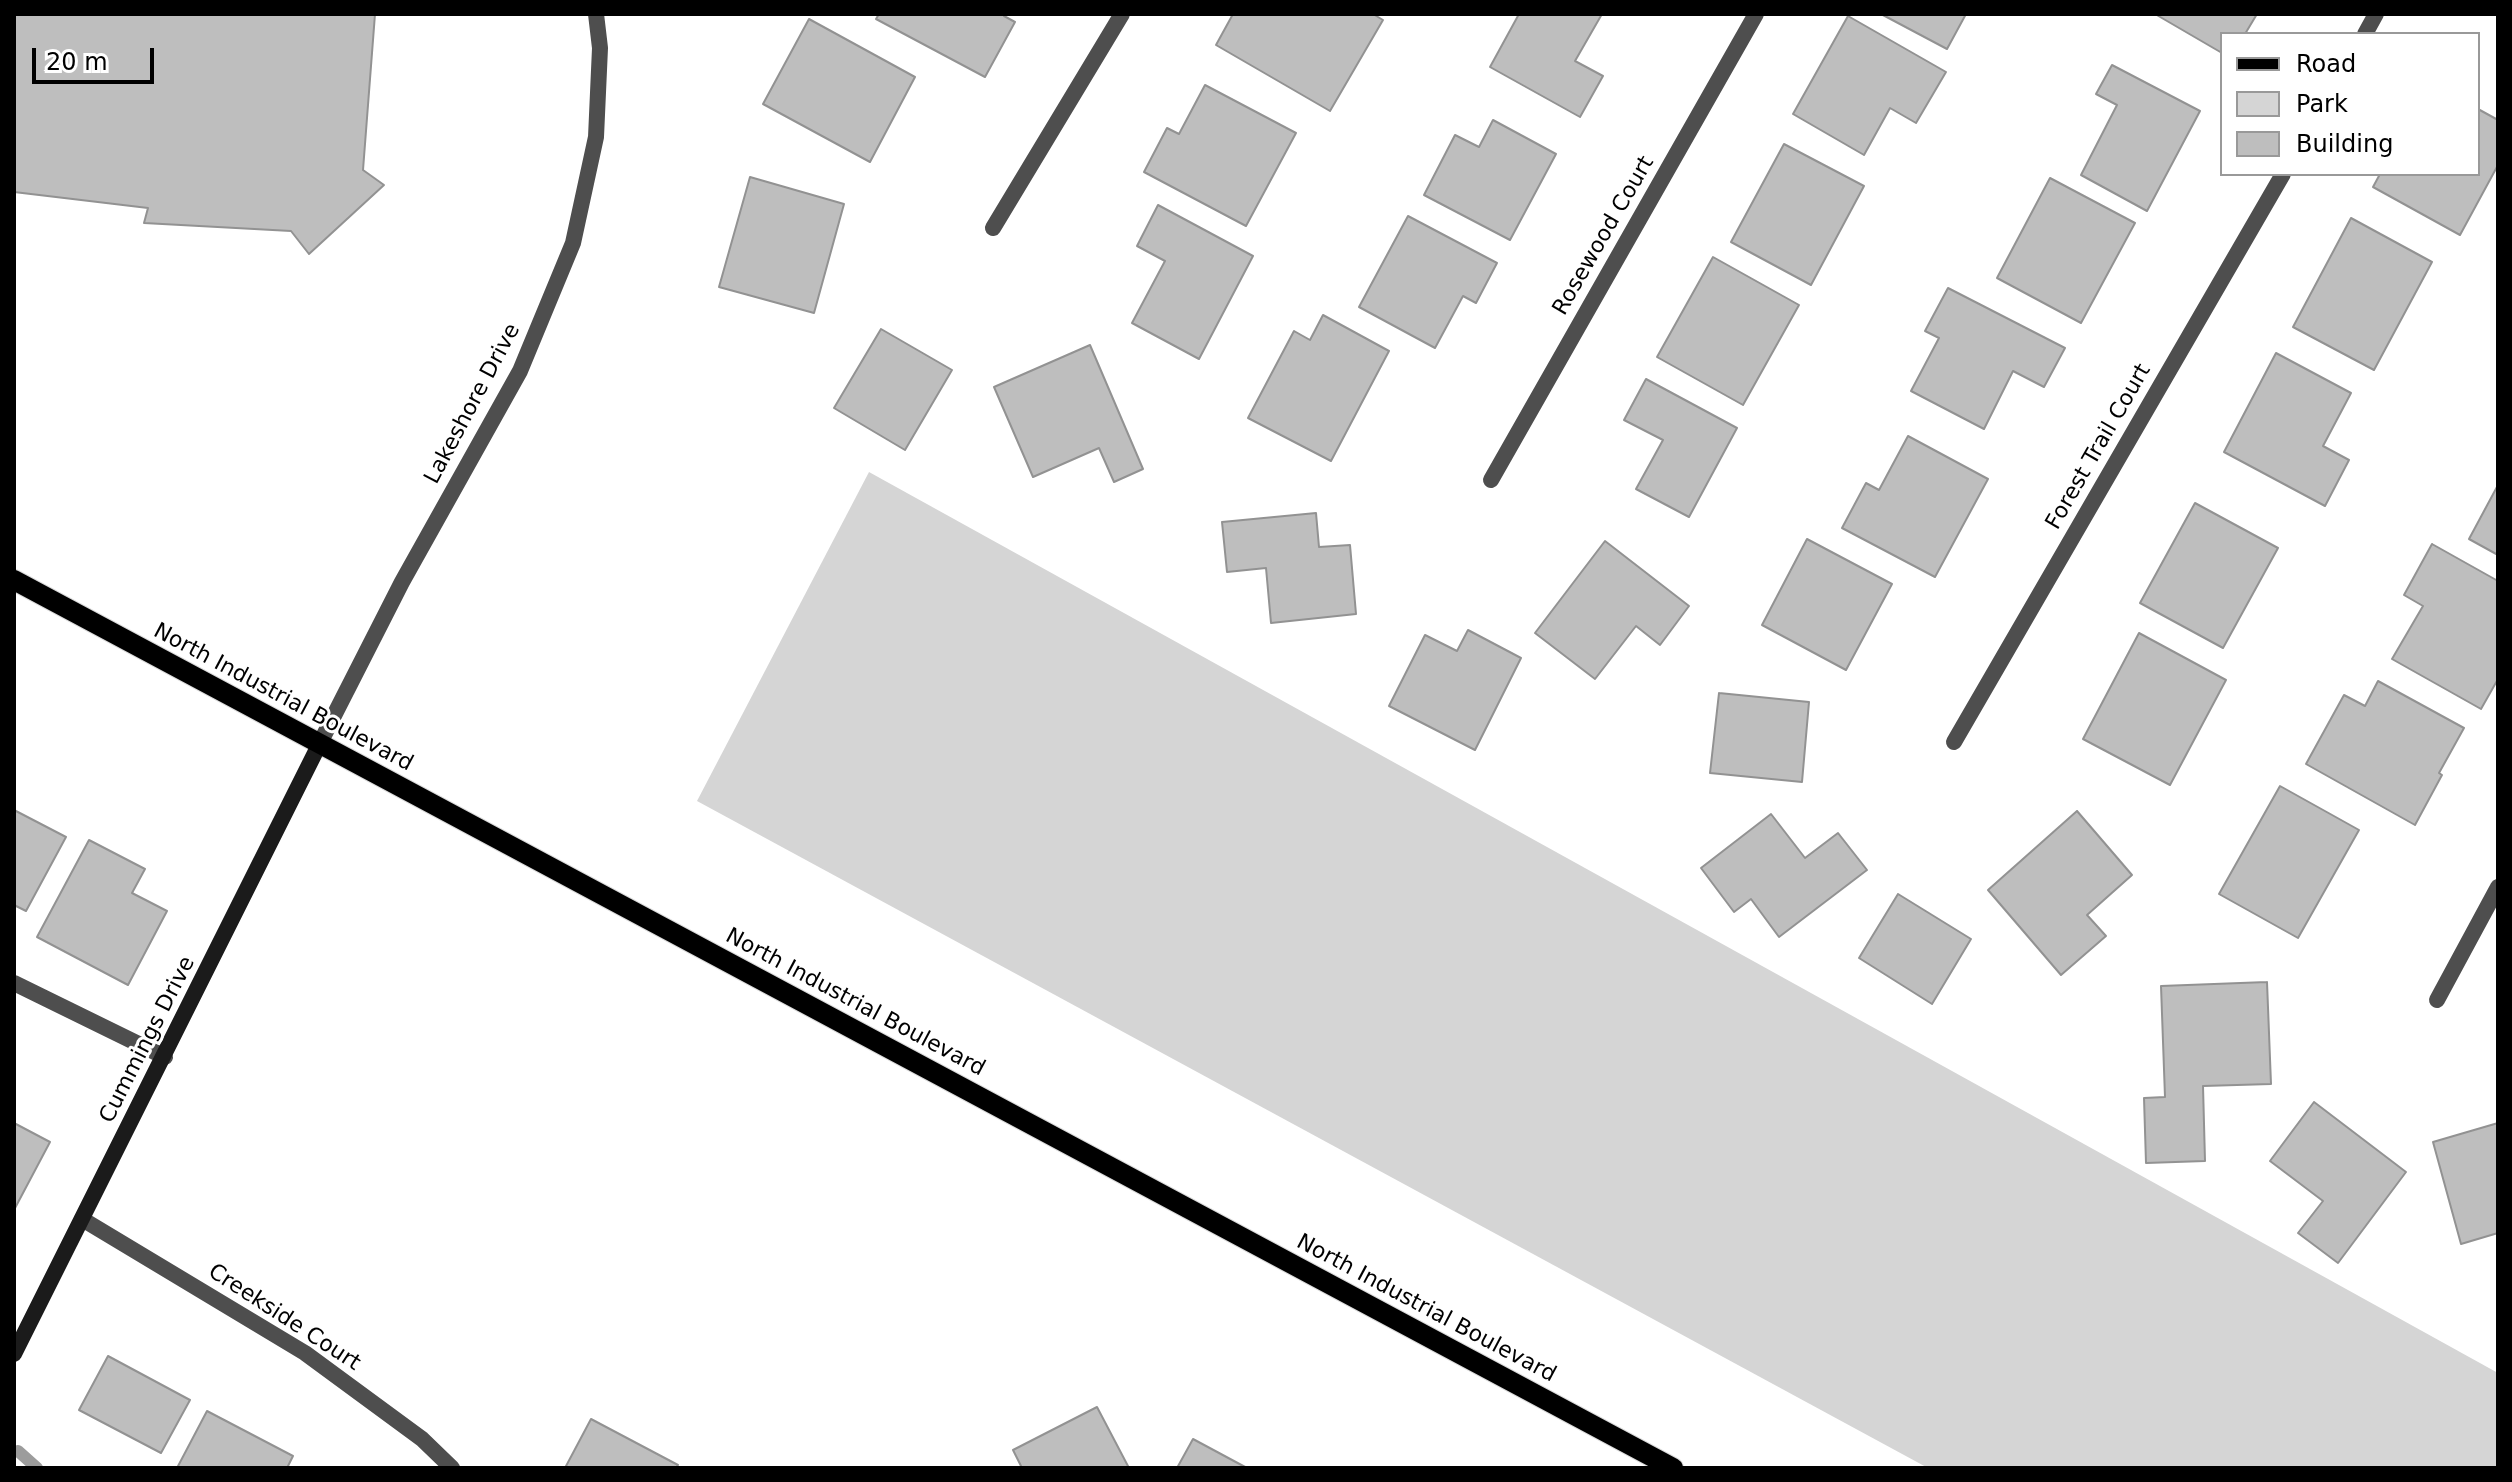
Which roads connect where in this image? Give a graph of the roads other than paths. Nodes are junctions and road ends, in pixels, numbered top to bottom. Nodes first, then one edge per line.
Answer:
1 (596, 14) edge
2 (1122, 14) edge
3 (1756, 14) edge
4 (2376, 14) edge
5 (2366, 32) edge
6 (2282, 176) edge
7 (993, 228) dead end
8 (1491, 480) dead end
9 (14, 580) edge
10 (1954, 742) dead end
11 (319, 745) junction
12 (2498, 887) edge
13 (14, 983) edge
14 (2437, 1000) dead end
15 (165, 1057) junction
16 (82, 1219) junction
17 (14, 1354) edge
18 (452, 1468) edge
19 (1673, 1468) edge

1 - 11 street, Lakeshore Drive
2 - 7 street
3 - 8 street, Rosewood Court
4 - 5 street
6 - 10 street, Forest Trail Court
9 - 11 main road, North Industrial Boulevard
11 - 15 street, Cummings Drive
11 - 19 main road, North Industrial Boulevard
12 - 14 street
13 - 15 street
15 - 16 street, Cummings Drive
16 - 17 street, Cummings Drive
16 - 18 street, Creekside Court

